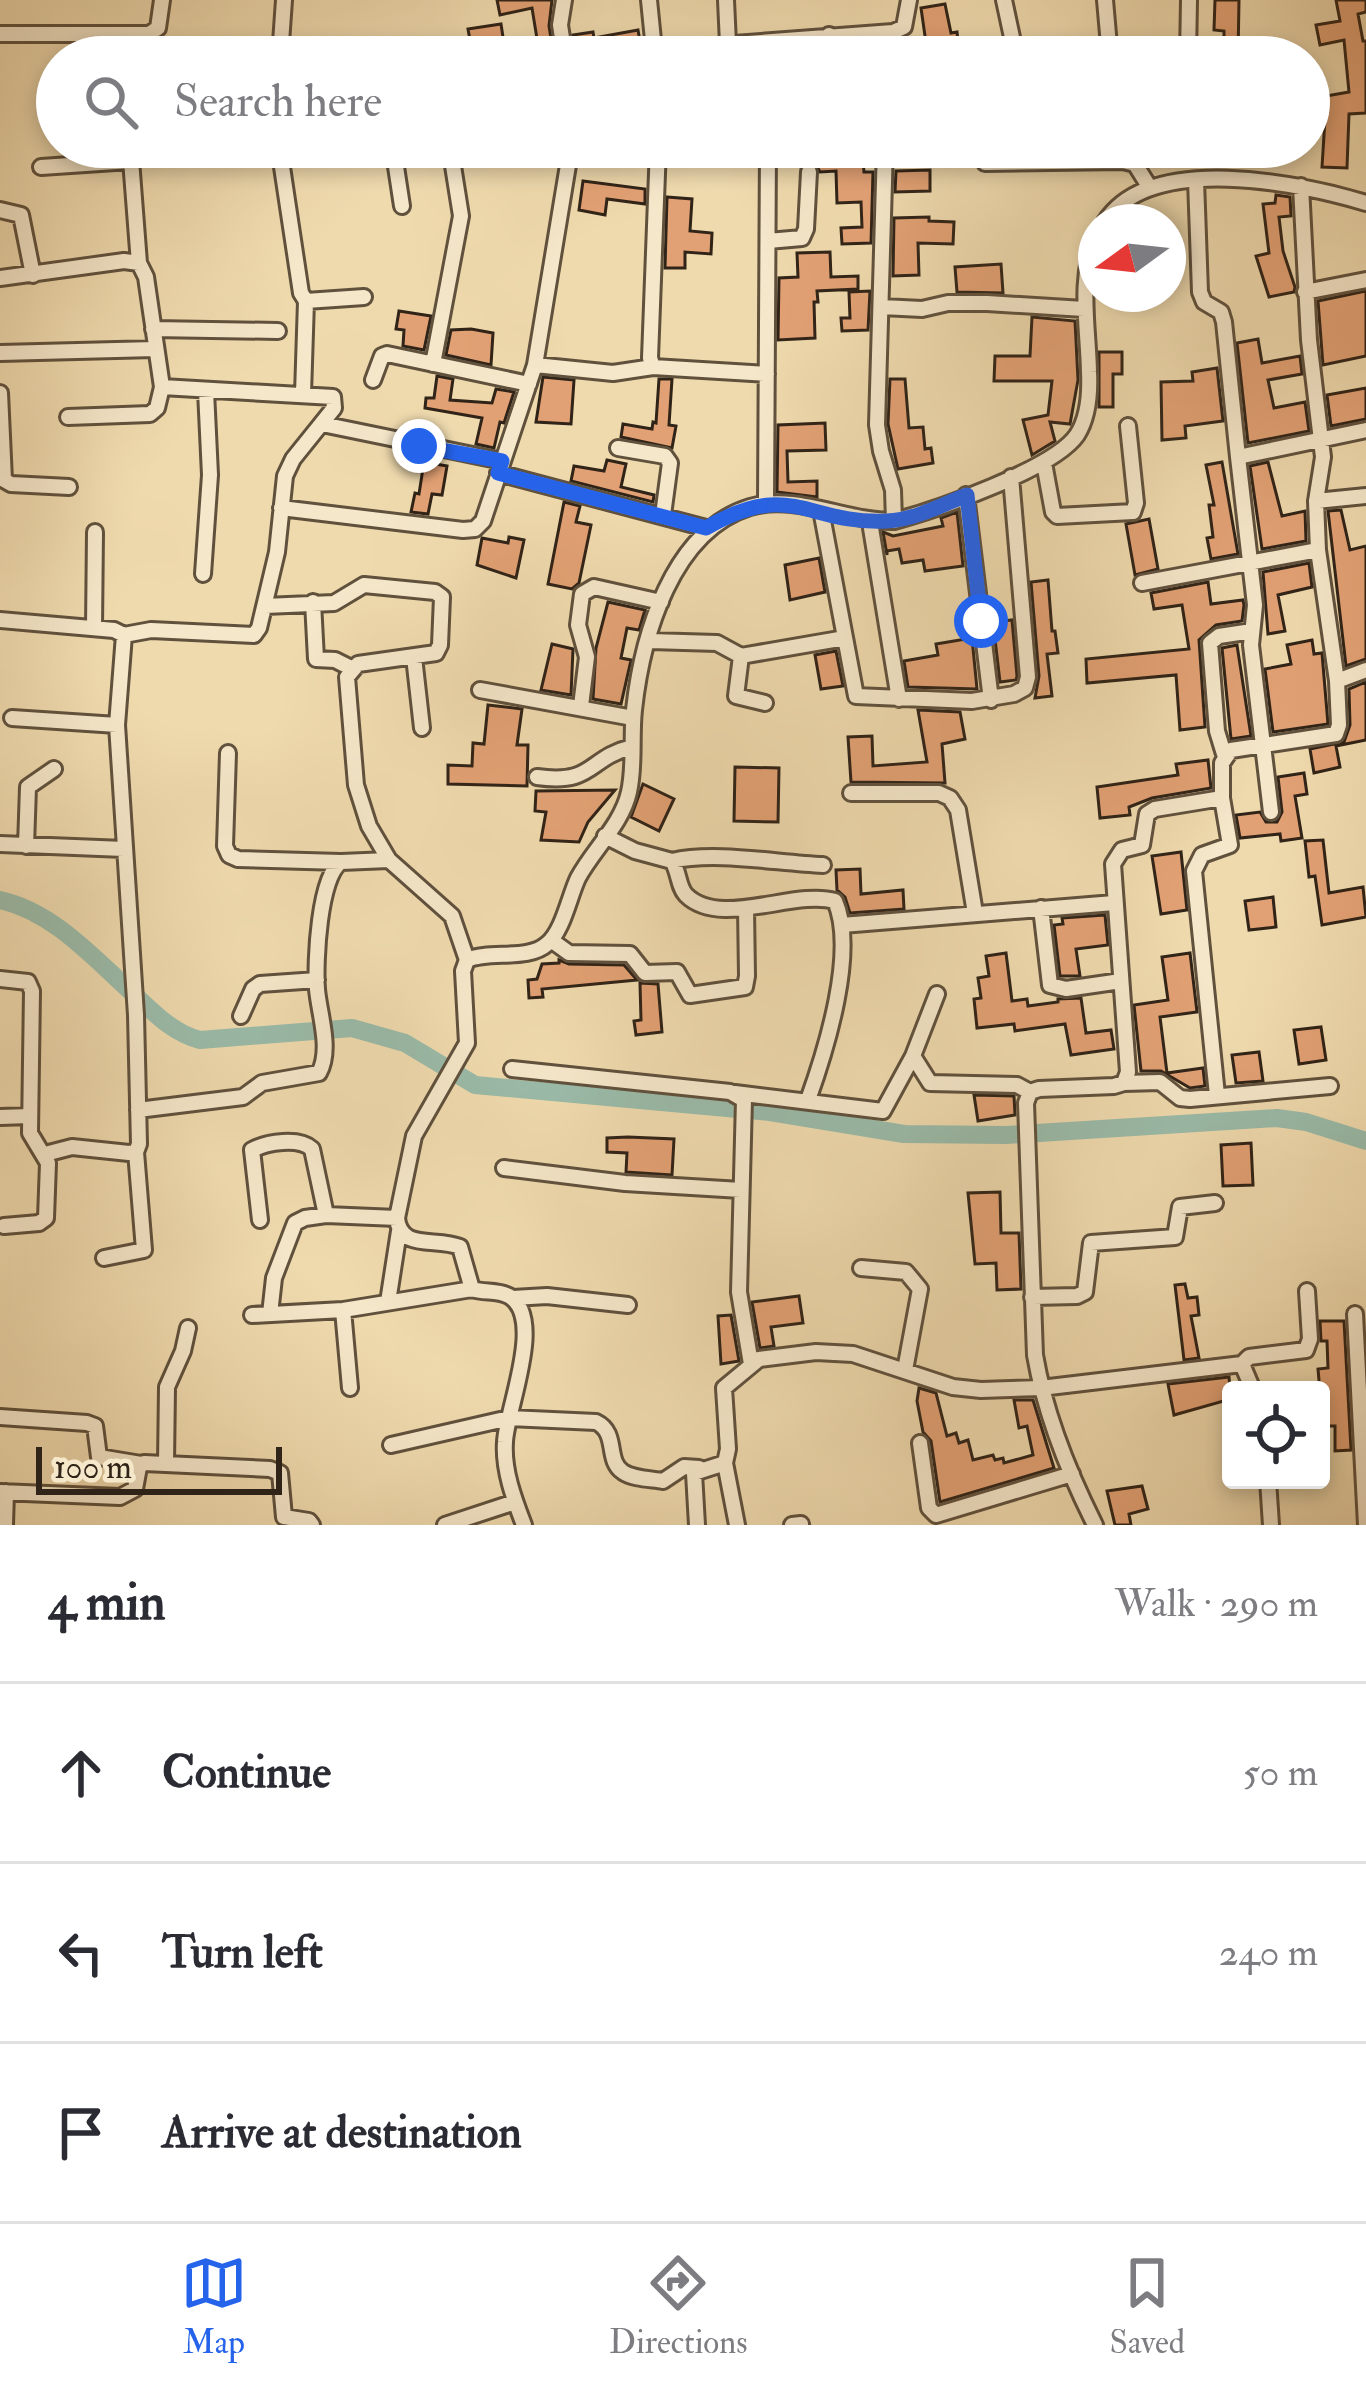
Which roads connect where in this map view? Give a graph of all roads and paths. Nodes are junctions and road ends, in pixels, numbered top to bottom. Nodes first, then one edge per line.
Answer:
1 (162, 0) edge
2 (284, 0) edge
3 (564, 0) edge
4 (649, 0) edge
5 (725, 0) edge
6 (909, 0) edge
7 (1004, 0) edge
8 (1105, 0) edge
9 (1189, 0) edge
10 (0, 34) edge
11 (829, 35) joint
12 (281, 36) edge
13 (562, 36) edge
14 (652, 36) edge
15 (727, 36) edge
16 (817, 36) edge
17 (1012, 36) edge
18 (1108, 36) edge
19 (1188, 36) edge
20 (131, 168) edge
21 (282, 168) edge
22 (396, 168) edge
23 (454, 168) edge
24 (568, 168) edge
25 (657, 168) edge
26 (768, 168) edge
27 (884, 168) edge
28 (1138, 168) edge
29 (809, 172) dead end
30 (1196, 180) junction
31 (1300, 186) junction
32 (1150, 188) junction
33 (1366, 203) edge
34 (1122, 204) edge
35 (402, 206) dead end
36 (0, 210) edge
37 (768, 242) junction
38 (139, 263) junction
39 (33, 275) junction
40 (0, 278) edge
41 (1366, 280) edge
42 (1305, 292) junction
43 (364, 297) dead end
44 (306, 301) junction
45 (881, 307) junction
46 (1078, 309) edge
47 (1084, 312) edge
48 (153, 329) junction
49 (278, 331) dead end
50 (154, 349) junction
51 (0, 353) edge
52 (433, 364) junction
53 (535, 365) junction
54 (653, 367) junction
55 (767, 374) junction
56 (373, 380) dead end
57 (529, 384) junction
58 (161, 387) junction
59 (206, 391) junction
60 (0, 393) edge
61 (303, 394) junction
62 (68, 417) dead end
63 (322, 424) junction
64 (1128, 426) dead end
65 (1366, 430) edge
66 (1321, 439) junction
67 (618, 448) dead end
68 (1238, 457) junction
69 (1044, 463) junction
70 (500, 467) junction
71 (1011, 477) junction
72 (69, 487) dead end
73 (967, 495) junction
74 (1366, 496) edge
75 (1316, 501) junction
76 (766, 503) junction
77 (281, 508) junction
78 (821, 510) junction
79 (663, 515) junction
80 (894, 521) junction
81 (870, 522) junction
82 (706, 528) junction
83 (95, 532) dead end
84 (1318, 550) junction
85 (1250, 562) junction
86 (203, 574) dead end
87 (1142, 583) dead end
88 (313, 602) junction
89 (661, 602) junction
90 (265, 606) junction
91 (0, 620) edge
92 (94, 628) junction
93 (1252, 632) junction
94 (124, 635) junction
95 (845, 638) junction
96 (650, 641) junction
97 (741, 656) junction
98 (414, 657) junction
99 (351, 668) junction
100 (1366, 670) edge
101 (1337, 681) junction
102 (480, 690) dead end
103 (899, 700) junction
104 (991, 700) junction
105 (765, 704) dead end
106 (581, 706) junction
107 (13, 718) dead end
108 (633, 718) junction
109 (117, 725) junction
110 (422, 728) dead end
111 (1265, 745) junction
112 (632, 747) junction
113 (228, 753) dead end
114 (1224, 754) junction
115 (54, 769) dead end
116 (537, 776) dead end
117 (851, 793) dead end
118 (1222, 798) junction
119 (1270, 812) dead end
120 (605, 836) junction
121 (0, 844) edge
122 (26, 846) junction
123 (124, 849) junction
124 (388, 860) junction
125 (672, 860) junction
126 (341, 862) junction
127 (823, 866) dead end
128 (1114, 903) junction
129 (746, 908) junction
130 (1041, 908) junction
131 (975, 914) junction
132 (842, 925) junction
133 (551, 940) junction
134 (467, 960) junction
135 (0, 979) edge
136 (316, 980) junction
137 (1120, 981) junction
138 (937, 994) dead end
139 (241, 1016) dead end
140 (914, 1056) junction
141 (512, 1069) dead end
142 (1124, 1083) junction
143 (1330, 1086) dead end
144 (1030, 1092) junction
145 (1217, 1095) junction
146 (739, 1097) junction
147 (808, 1100) junction
148 (138, 1110) junction
149 (30, 1116) junction
150 (0, 1118) edge
151 (136, 1152) junction
152 (45, 1154) junction
153 (504, 1168) dead end
154 (741, 1190) junction
155 (1214, 1203) dead end
156 (326, 1215) junction
157 (260, 1220) dead end
158 (398, 1224) junction
159 (4, 1226) dead end
160 (104, 1258) dead end
161 (861, 1268) dead end
162 (472, 1289) junction
163 (1307, 1291) dead end
164 (1032, 1297) junction
165 (513, 1298) junction
166 (388, 1302) junction
167 (628, 1305) dead end
168 (343, 1310) junction
169 (270, 1314) junction
170 (1355, 1314) dead end
171 (252, 1315) dead end
172 (188, 1328) dead end
173 (1361, 1339) edge
174 (751, 1364) junction
175 (1242, 1364) junction
176 (905, 1370) junction
177 (1248, 1381) edge
178 (350, 1388) dead end
179 (1041, 1388) junction
180 (0, 1418) edge
181 (509, 1418) junction
182 (920, 1443) dead end
183 (391, 1445) dead end
184 (725, 1463) junction
185 (141, 1464) junction
186 (166, 1464) junction
187 (699, 1468) junction
188 (1072, 1474) junction
189 (1365, 1482) edge
190 (1269, 1489) edge
191 (3, 1492) edge
192 (515, 1502) junction
193 (801, 1524) edge
194 (1089, 1524) edge
195 (5, 1525) edge
196 (312, 1525) edge
197 (445, 1525) edge
198 (524, 1525) edge
199 (697, 1525) edge
200 (737, 1525) edge
201 (792, 1525) edge
202 (1271, 1525) edge
203 (1366, 1525) edge

1 - 10 street
2 - 12 street
3 - 13 street
4 - 14 street
5 - 15 street
6 - 11 street
7 - 17 street
8 - 18 street
9 - 19 street
11 - 16 street
20 - 38 street
21 - 44 street
22 - 35 street
23 - 52 street
24 - 53 street
25 - 54 street
26 - 37 street
27 - 45 street
28 - 32 street
29 - 37 street
30 - 31 street
30 - 32 street
30 - 68 street
31 - 33 street
31 - 42 street
32 - 34 street
36 - 39 street
37 - 55 street
38 - 39 street
38 - 48 street
39 - 40 street
41 - 42 street
42 - 66 street
43 - 44 street
44 - 61 street
45 - 46 street
45 - 80 street
47 - 69 street
48 - 49 street
48 - 50 street
50 - 51 street
50 - 58 street
52 - 56 street
52 - 57 street
53 - 54 street
53 - 57 street
54 - 55 street
55 - 76 street
57 - 70 street
58 - 59 street
58 - 62 street
59 - 61 street
59 - 86 street
60 - 72 street
61 - 63 street
63 - 70 street
63 - 77 street
64 - 69 street
65 - 66 street
66 - 68 street
66 - 75 street
67 - 79 street
68 - 85 street
69 - 71 street
70 - 77 street
70 - 79 street
71 - 73 street
71 - 104 street
73 - 80 street
73 - 104 street
74 - 75 street
75 - 84 street
76 - 78 street
76 - 82 street
77 - 90 street
78 - 81 street
78 - 95 street
79 - 82 street
80 - 81 street
81 - 103 street
82 - 89 street
83 - 92 street
84 - 85 street
84 - 101 street
85 - 87 street
85 - 93 street
88 - 90 street
88 - 98 street
88 - 99 street
89 - 96 street
89 - 106 street
90 - 94 street
91 - 92 street
92 - 94 street
93 - 111 street
93 - 114 street
94 - 109 street
95 - 97 street
95 - 103 street
96 - 97 street
96 - 108 street
97 - 105 street
98 - 99 street
98 - 110 street
99 - 124 street
100 - 101 street
101 - 111 street
102 - 106 street
103 - 104 street
106 - 108 street
107 - 109 street
108 - 112 street
109 - 123 street
111 - 114 street
111 - 119 street
112 - 116 street
112 - 120 street
113 - 126 street
114 - 118 street
115 - 122 street
117 - 131 street
118 - 128 street
118 - 145 street
120 - 125 street
120 - 133 street
121 - 122 street
122 - 123 street
123 - 148 street
124 - 126 street
124 - 134 street
125 - 127 street
125 - 129 street
126 - 136 street
128 - 130 street
128 - 137 street
129 - 132 street
129 - 133 street
130 - 131 street
130 - 137 street
131 - 132 street
132 - 147 street
133 - 134 street
134 - 158 street
135 - 149 street
136 - 139 street
136 - 148 street
137 - 142 street
138 - 140 street
140 - 144 street
140 - 147 street
141 - 146 street
142 - 144 street
142 - 145 street
143 - 145 street
144 - 164 street
146 - 147 street
146 - 154 street
148 - 151 street
149 - 150 street
149 - 152 street
151 - 152 street
151 - 160 street
152 - 159 street
153 - 154 street
154 - 174 street
155 - 164 street
156 - 157 street
156 - 158 street
156 - 169 street
158 - 162 street
158 - 166 street
161 - 176 street
162 - 165 street
162 - 166 street
163 - 175 street
164 - 179 street
165 - 167 street
165 - 181 street
166 - 168 street
168 - 169 street
168 - 178 street
169 - 171 street
170 - 173 street
172 - 186 street
173 - 189 street
174 - 176 street
174 - 184 street
175 - 177 street
175 - 179 street
176 - 179 street
179 - 188 street
180 - 185 street
181 - 183 street
181 - 187 street
181 - 192 street
182 - 188 street
184 - 187 street
184 - 200 street
185 - 186 street
185 - 191 street
186 - 196 street
187 - 199 street
188 - 194 street
189 - 203 street
190 - 202 street
191 - 195 street
192 - 197 street
192 - 198 street
193 - 201 street

